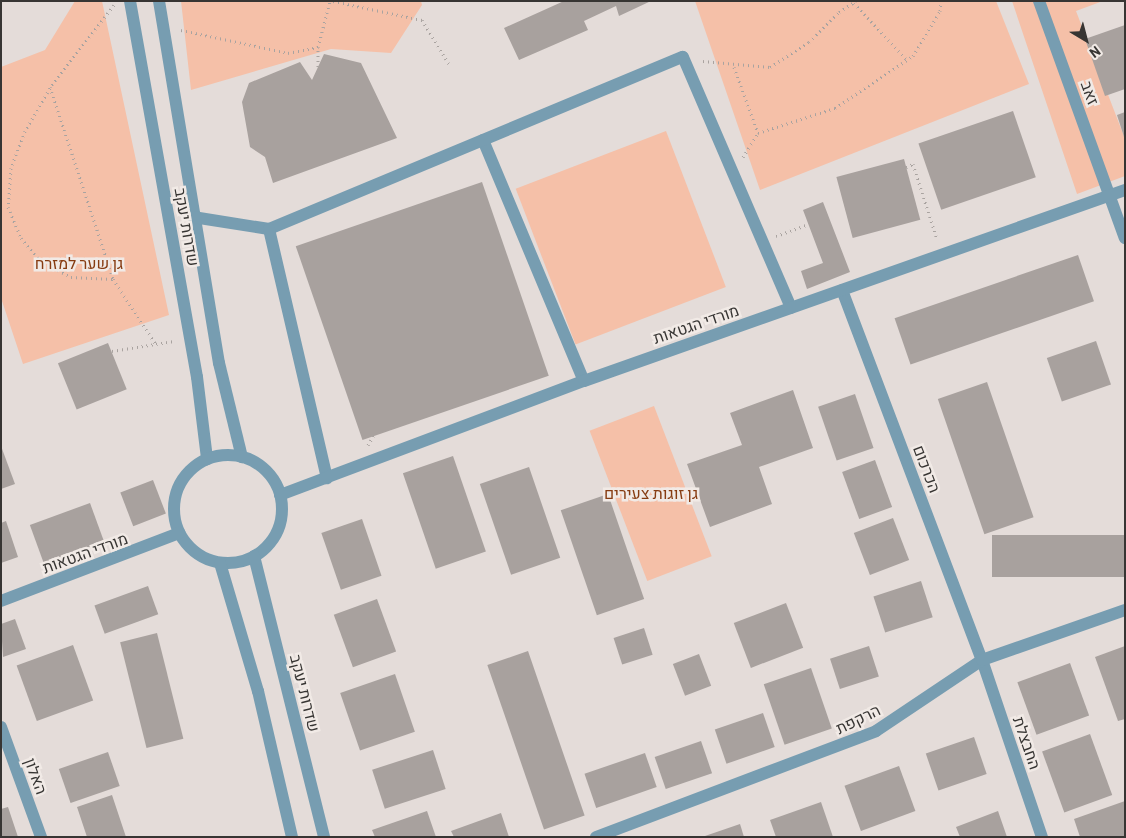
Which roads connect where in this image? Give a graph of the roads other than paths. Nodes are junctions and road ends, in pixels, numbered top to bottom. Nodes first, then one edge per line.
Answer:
1 (130, 1) edge
2 (159, 1) edge
3 (1039, 1) edge
4 (483, 140) junction
5 (1125, 190) edge
6 (1110, 196) junction
7 (194, 217) junction
8 (269, 229) junction
9 (1125, 238) edge
10 (842, 290) junction
11 (791, 308) junction
12 (584, 381) junction
13 (242, 457) junction
14 (207, 459) junction
15 (327, 478) junction
16 (280, 495) junction
17 (179, 533) junction
18 (254, 556) junction
19 (220, 563) junction
20 (1, 601) edge
21 (1125, 610) edge
22 (982, 660) junction
23 (1, 727) edge
24 (41, 837) edge
25 (292, 837) edge
26 (324, 837) edge
27 (596, 837) edge
28 (1042, 837) edge

1 - 14 street, שדרות יעקב
2 - 7 street, שדרות יעקב
3 - 6 street, זאב
4 - 8 street
4 - 11 street
4 - 12 street
5 - 6 street, מורדי הגטאות
6 - 9 street, זאב
6 - 10 street, מורדי הגטאות
7 - 8 street
7 - 13 street, שדרות יעקב
8 - 15 street
10 - 11 street, מורדי הגטאות
10 - 22 street, הכרכום
11 - 12 street, מורדי הגטאות
12 - 15 street, מורדי הגטאות
13 - 14 street
13 - 16 street
14 - 17 street
15 - 16 street, מורדי הגטאות
16 - 18 street
17 - 19 street
17 - 20 street, מורדי הגטאות
18 - 19 street
18 - 26 street, שדרות יעקב
19 - 25 street
21 - 22 street, הרקפת
22 - 27 street, הרקפת
22 - 28 street, החבצלת
23 - 24 street, האלון

